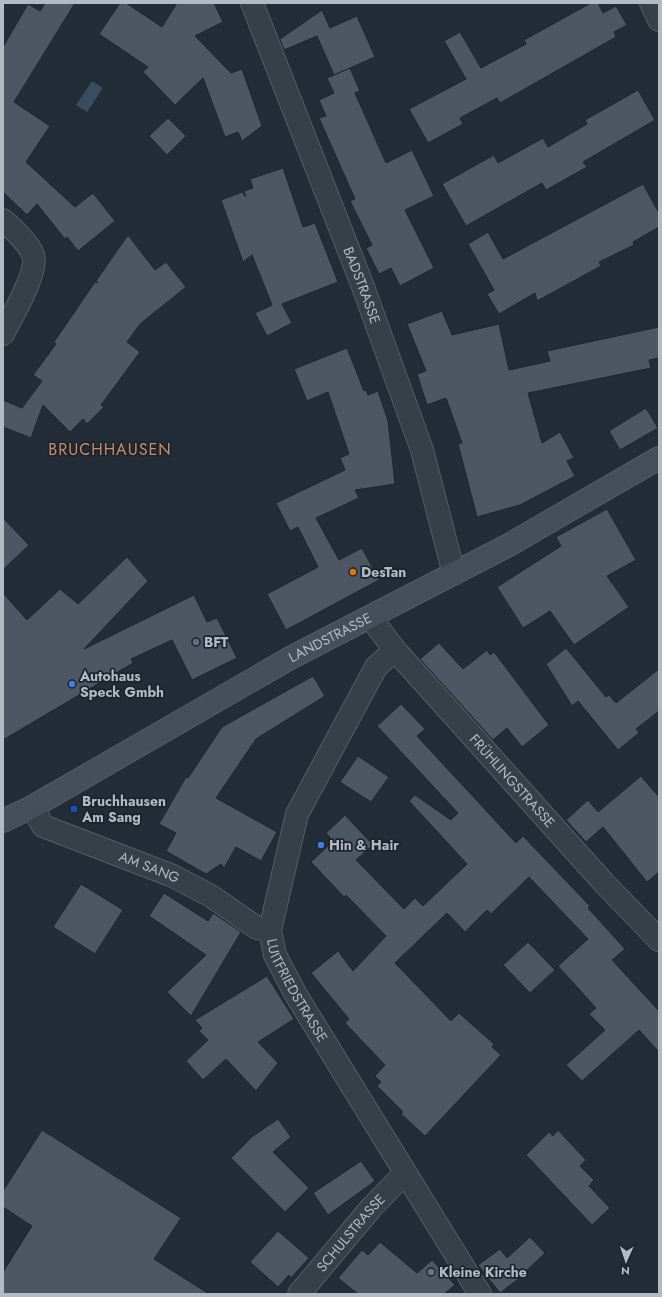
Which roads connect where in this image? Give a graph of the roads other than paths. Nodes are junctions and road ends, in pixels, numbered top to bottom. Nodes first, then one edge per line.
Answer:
1 (252, 3) edge
2 (651, 3) edge
3 (659, 20) edge
4 (3, 220) edge
5 (3, 334) edge
6 (659, 458) edge
7 (454, 574) junction
8 (370, 617) junction
9 (395, 650) junction
10 (32, 807) junction
11 (3, 821) edge
12 (270, 930) junction
13 (659, 940) edge
14 (405, 1174) junction
15 (298, 1294) edge
16 (480, 1294) edge

1 - 7 street, BADSTRASSE
2 - 3 street
4 - 5 street
6 - 7 street, LANDSTRASSE
7 - 8 street, LANDSTRASSE
8 - 9 street, FRÜHLINGSTRASSE
8 - 10 street, LANDSTRASSE
9 - 12 street, LUITFRIEDSTRASSE
9 - 13 street, FRÜHLINGSTRASSE
10 - 11 street, LANDSTRASSE
10 - 12 street, AM SANG
12 - 14 street, LUITFRIEDSTRASSE
14 - 15 street, SCHULSTRASSE
14 - 16 street, LUITFRIEDSTRASSE

